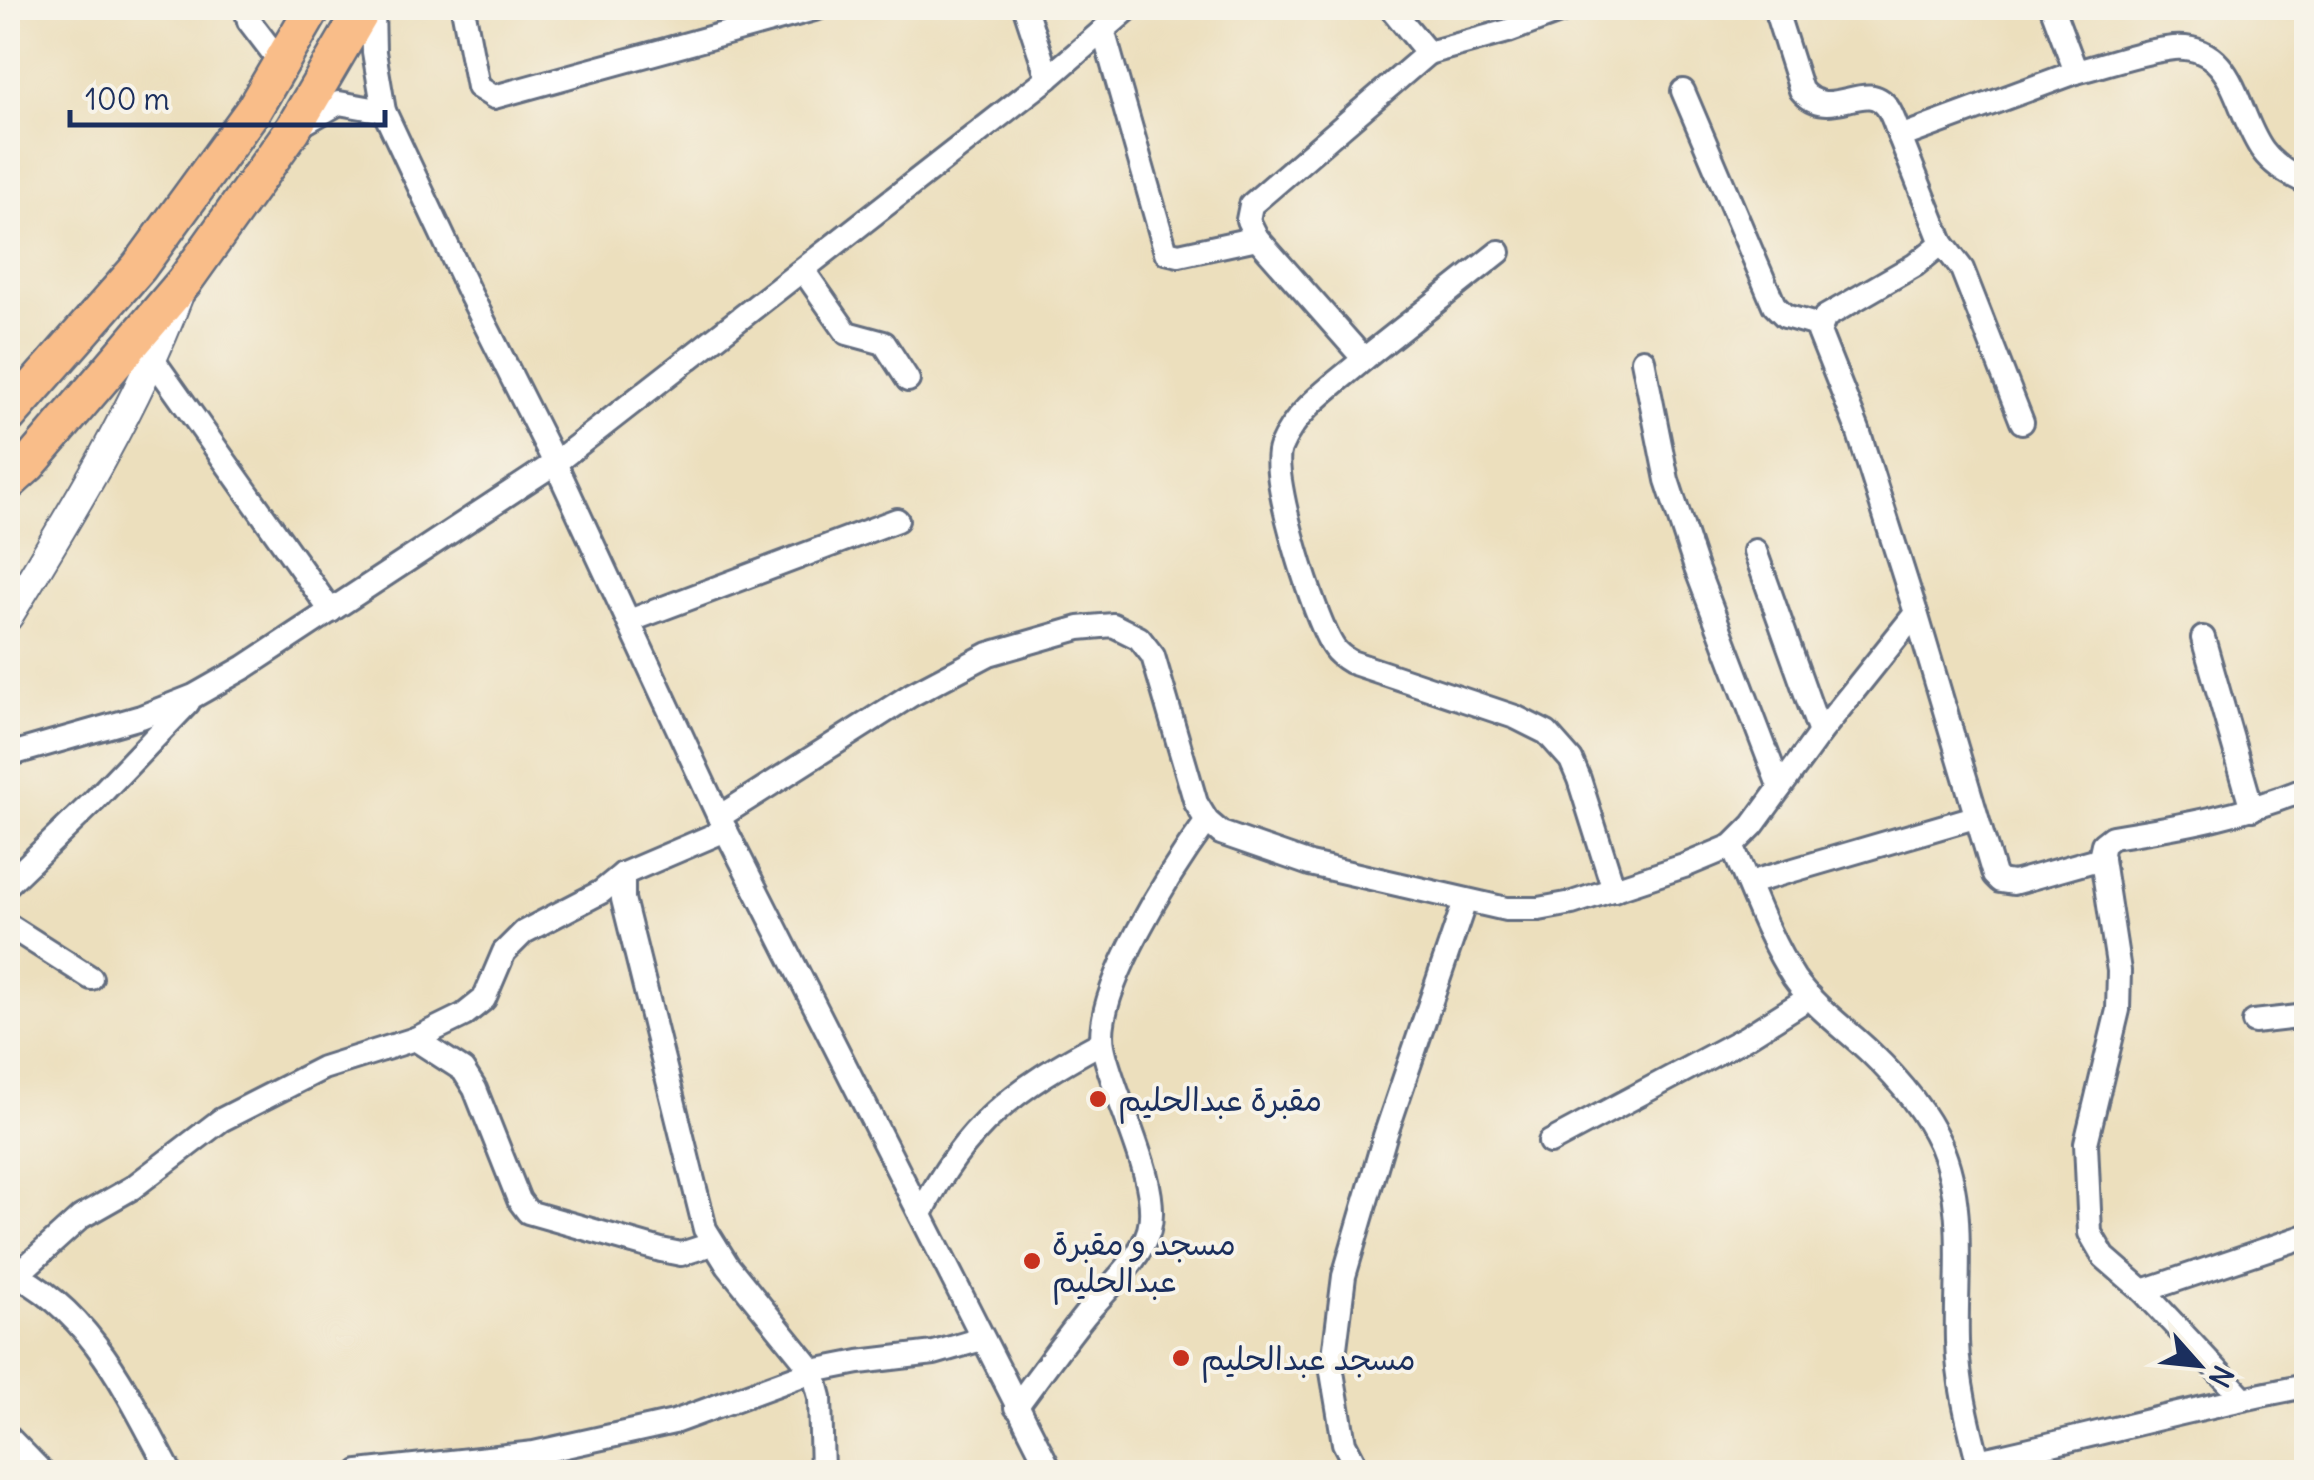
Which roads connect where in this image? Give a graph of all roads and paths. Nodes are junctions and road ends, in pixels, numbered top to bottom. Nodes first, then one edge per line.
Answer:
1 (246, 8) edge
2 (313, 8) edge
3 (364, 8) edge
4 (373, 8) edge
5 (463, 8) edge
6 (818, 8) edge
7 (1025, 8) edge
8 (1129, 8) edge
9 (1391, 8) edge
10 (1570, 8) edge
11 (1775, 8) edge
12 (2052, 8) edge
13 (1103, 30) junction
14 (1428, 53) junction
15 (282, 63) junction
16 (2076, 72) junction
17 (1048, 78) junction
18 (1682, 91) dead end
19 (384, 111) junction
20 (294, 129) junction
21 (1900, 137) junction
22 (2306, 182) edge
23 (1256, 238) junction
24 (1942, 242) junction
25 (1498, 252) dead end
26 (803, 270) junction
27 (184, 282) junction
28 (1820, 326) junction
29 (1364, 359) junction
30 (1643, 360) dead end
31 (154, 361) junction
32 (908, 380) dead end
33 (8, 416) edge
34 (2022, 422) dead end
35 (555, 463) junction
36 (8, 483) edge
37 (896, 520) dead end
38 (1756, 551) dead end
39 (330, 611) junction
40 (1916, 613) junction
41 (8, 616) edge
42 (629, 621) junction
43 (2204, 638) dead end
44 (194, 696) junction
45 (1820, 734) junction
46 (8, 755) edge
47 (1780, 788) junction
48 (2306, 789) edge
49 (2252, 810) junction
50 (1975, 817) junction
51 (1207, 821) junction
52 (722, 824) junction
53 (1732, 846) junction
54 (2102, 858) junction
55 (623, 874) junction
56 (1748, 883) junction
57 (8, 884) edge
58 (1614, 890) junction
59 (1465, 901) junction
60 (8, 925) edge
61 (91, 978) dead end
62 (1810, 997) junction
63 (2306, 1016) edge
64 (2254, 1022) dead end
65 (415, 1038) junction
66 (1102, 1042) junction
67 (1550, 1142) dead end
68 (921, 1214) junction
69 (2306, 1236) edge
70 (712, 1244) junction
71 (12, 1273) edge
72 (2143, 1292) junction
73 (982, 1339) junction
74 (813, 1371) junction
75 (2306, 1386) edge
76 (2244, 1398) junction
77 (1016, 1406) junction
78 (8, 1437) edge
79 (1974, 1467) edge
80 (42, 1472) edge
81 (170, 1472) edge
82 (358, 1472) edge
83 (822, 1472) edge
84 (1051, 1472) edge
85 (1359, 1472) edge

1 - 15 street
2 - 15 main road
3 - 20 main road
4 - 19 street
5 - 6 street
7 - 17 street
8 - 13 street
9 - 14 street
10 - 14 street
11 - 21 street
12 - 16 street
13 - 17 street
13 - 23 street
14 - 23 street
15 - 33 main road
16 - 21 street
16 - 22 street
17 - 26 street
18 - 28 street
19 - 20 street
19 - 35 street
20 - 27 main road
21 - 24 street
23 - 29 street
24 - 28 street
24 - 34 street
25 - 29 street
26 - 32 street
26 - 35 street
27 - 31 street
27 - 36 main road
28 - 40 street
29 - 58 street
30 - 47 street
31 - 39 street
31 - 41 street
35 - 39 street
35 - 42 street
37 - 42 street
38 - 45 street
39 - 44 street
40 - 45 street
40 - 50 street
42 - 52 street
43 - 49 street
44 - 46 street
44 - 57 street
45 - 47 street
47 - 53 street
48 - 49 street
49 - 54 street
50 - 54 street
50 - 56 street
51 - 52 street
51 - 59 street
51 - 66 street
52 - 55 street
52 - 68 street
53 - 56 street
53 - 58 street
54 - 72 street
55 - 65 street
55 - 70 street
56 - 62 street
58 - 59 street
59 - 85 street
60 - 61 street
62 - 67 street
62 - 79 street
63 - 64 street
65 - 70 street
65 - 71 street
66 - 68 street
66 - 77 street
68 - 73 street
69 - 72 street
70 - 74 street
71 - 81 street
72 - 76 street
73 - 74 street
73 - 77 street
74 - 82 street
74 - 83 street
75 - 76 street
76 - 79 street
77 - 84 street
78 - 80 street

